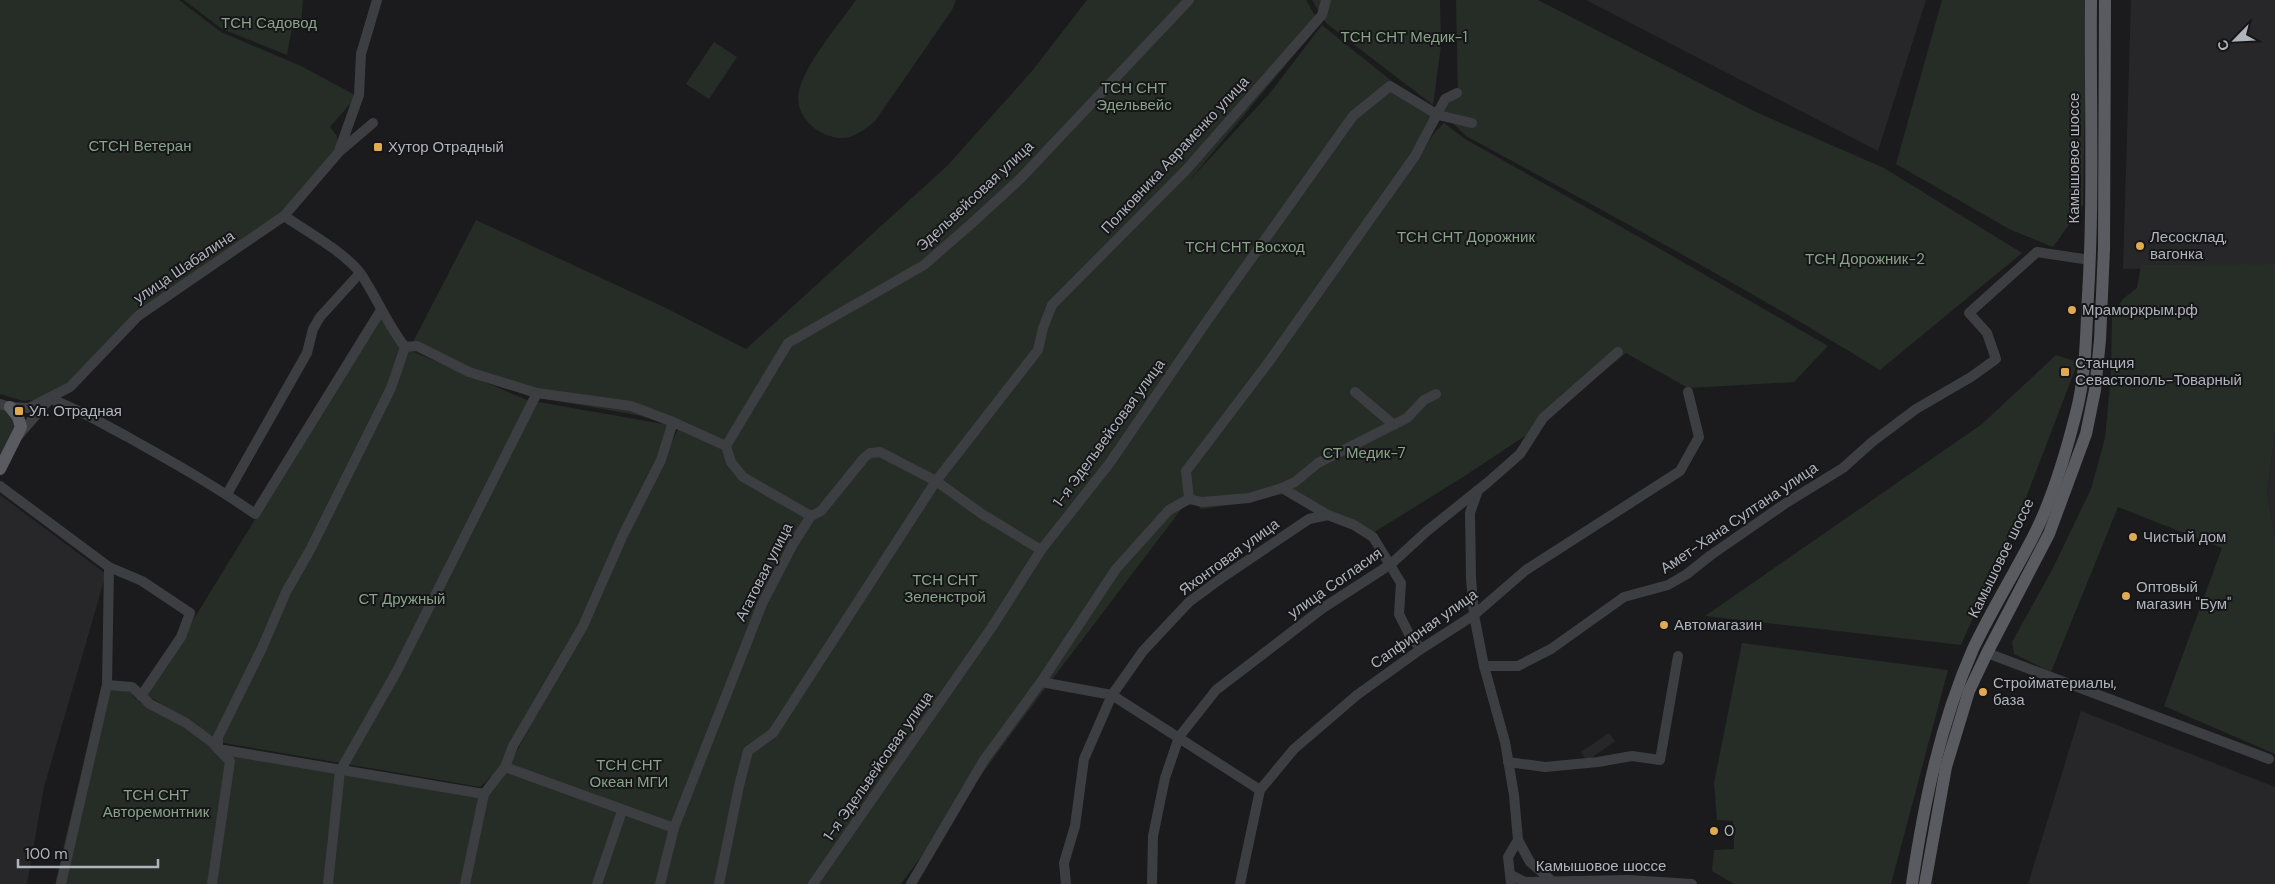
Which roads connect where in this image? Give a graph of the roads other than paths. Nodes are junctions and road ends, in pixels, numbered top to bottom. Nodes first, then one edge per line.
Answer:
1 (377, 0) edge
2 (1189, 0) edge
3 (1326, 0) edge
4 (2091, 0) edge
5 (2105, 0) edge
6 (1457, 93) dead end
7 (1438, 115) junction
8 (373, 123) dead end
9 (1472, 123) dead end
10 (339, 152) junction
11 (284, 216) junction
12 (2090, 260) junction
13 (360, 273) junction
14 (381, 310) junction
15 (405, 347) junction
16 (1618, 352) dead end
17 (1356, 392) dead end
18 (1688, 392) dead end
19 (537, 393) junction
20 (1436, 394) dead end
21 (50, 399) junction
22 (5, 405) edge
23 (673, 422) junction
24 (1394, 425) junction
25 (17, 438) junction
26 (726, 446) junction
27 (0, 469) edge
28 (936, 481) junction
29 (0, 486) edge
30 (1282, 488) junction
31 (1479, 489) junction
32 (227, 494) junction
33 (1188, 499) junction
34 (1328, 515) junction
35 (811, 516) junction
36 (1041, 550) junction
37 (1391, 564) junction
38 (109, 567) junction
39 (1474, 615) junction
40 (1422, 649) junction
41 (1987, 653) junction
42 (1678, 656) dead end
43 (1484, 666) junction
44 (1041, 682) junction
45 (107, 685) junction
46 (1112, 695) junction
47 (141, 696) junction
48 (1179, 737) junction
49 (218, 749) junction
50 (2269, 759) dead end
51 (1508, 762) junction
52 (505, 767) junction
53 (340, 771) junction
54 (1260, 790) junction
55 (484, 794) junction
56 (622, 811) junction
57 (674, 828) junction
58 (1518, 840) junction
59 (1509, 881) edge
60 (1552, 882) junction
61 (61, 884) edge
62 (212, 884) edge
63 (328, 884) edge
64 (465, 884) edge
65 (597, 884) edge
66 (660, 884) edge
67 (719, 884) edge
68 (813, 884) edge
69 (911, 884) edge
70 (1066, 884) edge
71 (1152, 884) edge
72 (1240, 884) edge
73 (1692, 884) edge
74 (1912, 884) edge
75 (1925, 884) edge

1 - 10 street
2 - 26 street, Эдельвейсовая улица
3 - 28 street, Полковника Авраменко улица
4 - 12 main road, Камышовое шоссе
5 - 41 main road, Камышовое шоссе
6 - 7 street
7 - 9 street, 1-я Эдельвейсовая улица
7 - 33 street
7 - 36 street, 1-я Эдельвейсовая улица
8 - 10 street, улица Шабалина
10 - 11 street, улица Шабалина
11 - 13 street
11 - 21 street, улица Шабалина
12 - 43 street, Амет-Хана Султана улица
12 - 74 main road, Камышовое шоссе
13 - 14 street
13 - 32 street
14 - 15 street
14 - 32 street
15 - 19 street
15 - 49 street
16 - 31 street, улица Согласия
17 - 24 street
18 - 39 street, Сапфирная улица
19 - 23 street
19 - 53 street
20 - 24 street
21 - 22 street, улица Шабалина
21 - 25 street
21 - 32 street
22 - 25 main road
23 - 26 street
23 - 52 street
24 - 30 street
25 - 27 main road
26 - 35 street
28 - 35 street, Агатовая улица
28 - 36 street, Агатовая улица
28 - 67 street, Полковника Авраменко улица
29 - 38 street
30 - 33 street
30 - 34 street
31 - 37 street, улица Согласия
31 - 39 street
33 - 44 street
34 - 37 street
34 - 46 street, Яхонтовая улица
35 - 57 street, Агатовая улица
36 - 68 street, 1-я Эдельвейсовая улица
37 - 40 street
37 - 48 street, улица Согласия
38 - 45 street
38 - 47 street
39 - 40 street, Сапфирная улица
39 - 43 street
40 - 54 street, Сапфирная улица
41 - 50 street
41 - 75 main road, Камышовое шоссе
42 - 51 street
43 - 51 street
44 - 46 street
44 - 69 street
45 - 47 street
45 - 61 street
46 - 48 street
46 - 70 street, Яхонтовая улица
47 - 49 street
48 - 54 street
48 - 71 street, улица Согласия
49 - 53 street
49 - 62 street
51 - 58 street
52 - 55 street
52 - 56 street
53 - 55 street
53 - 63 street
54 - 72 street, Сапфирная улица
55 - 64 street
56 - 57 street
56 - 65 street
57 - 66 street, Агатовая улица
58 - 59 street
58 - 60 street
59 - 60 street, Камышовое шоссе
60 - 73 street, Камышовое шоссе

